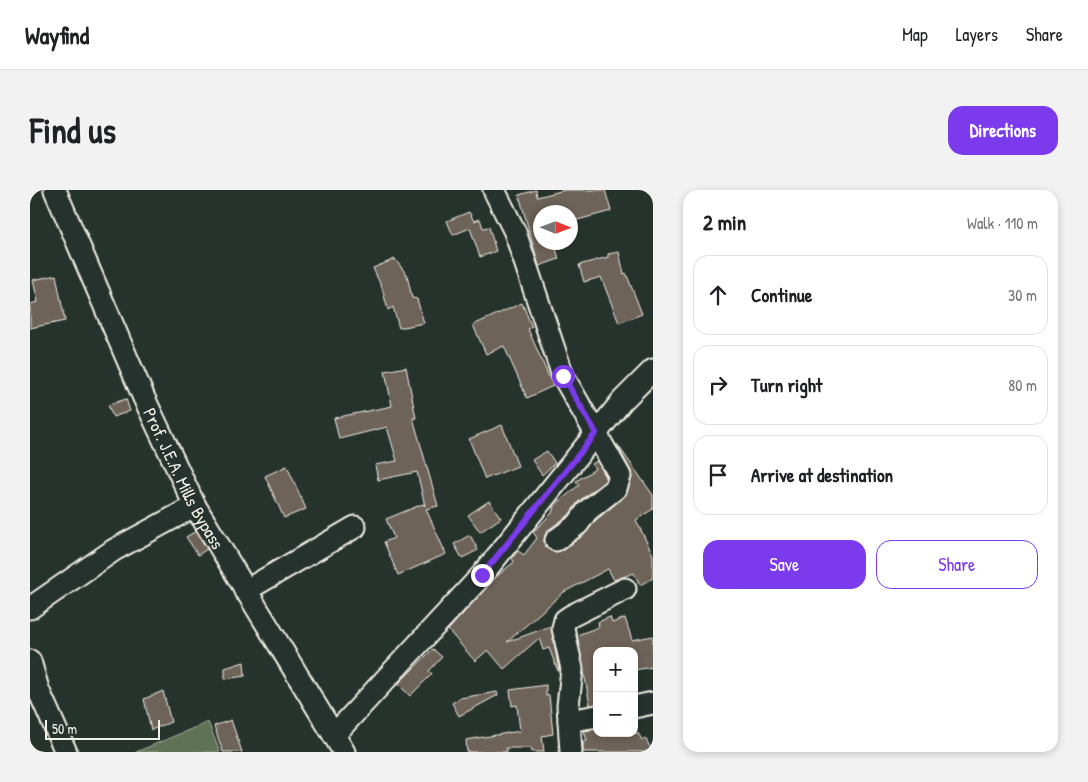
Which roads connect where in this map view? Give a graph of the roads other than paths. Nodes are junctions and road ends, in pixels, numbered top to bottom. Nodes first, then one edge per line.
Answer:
1 (55, 190) edge
2 (494, 190) edge
3 (653, 370) edge
4 (596, 433) junction
5 (194, 506) junction
6 (355, 527) dead end
7 (556, 540) dead end
8 (626, 589) dead end
9 (246, 591) junction
10 (30, 608) edge
11 (30, 662) edge
12 (653, 703) edge
13 (638, 706) edge
14 (593, 717) edge
15 (569, 721) junction
16 (339, 743) edge
17 (66, 752) edge
18 (572, 752) edge

1 - 5 street, Prof. J.E.A. Mills Bypass
2 - 4 street
3 - 4 street
4 - 7 street
4 - 16 street
5 - 9 street, Prof. J.E.A. Mills Bypass
5 - 10 street
6 - 9 street
8 - 15 street
9 - 16 street, Prof. J.E.A. Mills Bypass
11 - 17 street
12 - 13 street
14 - 15 street
15 - 18 street

